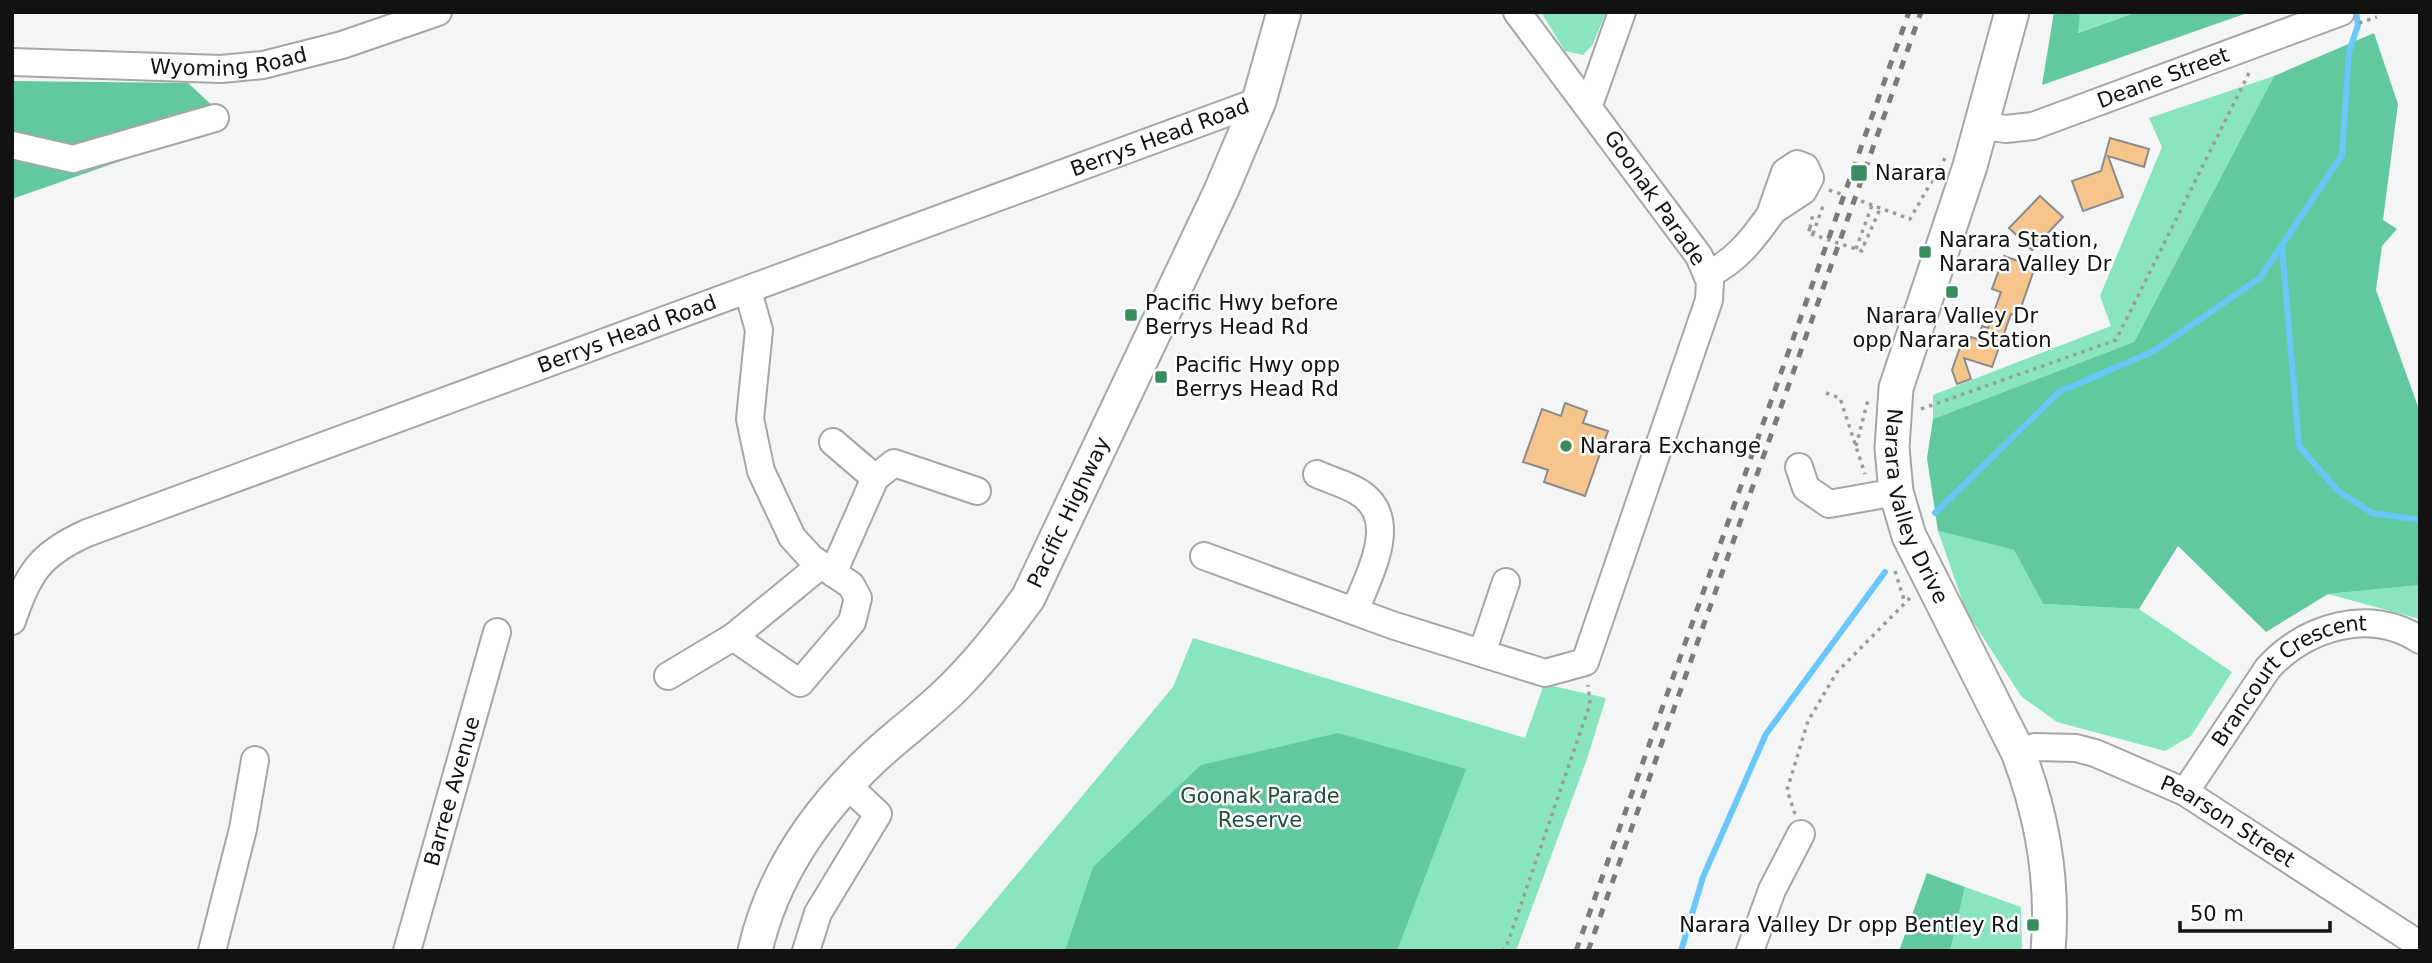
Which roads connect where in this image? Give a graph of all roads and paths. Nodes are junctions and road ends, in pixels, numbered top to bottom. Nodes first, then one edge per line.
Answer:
1 (438, 12) edge
2 (1284, 12) edge
3 (1517, 12) edge
4 (1622, 12) edge
5 (2012, 12) edge
6 (2338, 13) edge
7 (12, 62) edge
8 (2249, 74) dead end
9 (1259, 101) junction
10 (1589, 105) junction
11 (215, 118) dead end
12 (1983, 126) junction
13 (12, 145) edge
14 (1947, 159) dead end
15 (1827, 194) dead end
16 (1861, 201) dead end
17 (1872, 205) junction
18 (1881, 208) junction
19 (1770, 215) dead end
20 (1810, 228) dead end
21 (1813, 234) junction
22 (1856, 249) junction
23 (1709, 274) junction
24 (748, 290) junction
25 (1920, 410) dead end
26 (833, 442) dead end
27 (1799, 467) dead end
28 (1317, 474) dead end
29 (875, 478) junction
30 (977, 491) dead end
31 (1896, 492) junction
32 (1204, 556) dead end
33 (827, 569) junction
34 (1931, 581) junction
35 (1506, 582) dead end
36 (16, 584) edge
37 (1355, 611) junction
38 (12, 621) edge
39 (497, 632) dead end
40 (733, 637) junction
41 (2420, 640) edge
42 (1482, 653) junction
43 (1585, 663) junction
44 (668, 676) dead end
45 (2018, 752) junction
46 (255, 760) dead end
47 (847, 785) junction
48 (2185, 792) junction
49 (1801, 834) joint
50 (2420, 944) edge
51 (212, 951) edge
52 (407, 951) edge
53 (755, 951) edge
54 (806, 951) edge
55 (1502, 951) edge
56 (1750, 951) edge
57 (2048, 951) edge

1 - 7 street, Wyoming Road
2 - 9 main road, Pacific Highway
3 - 10 street, Goonak Parade
4 - 10 street
5 - 12 main road, Narara Valley Drive
6 - 12 street, Deane Street
8 - 25 path
9 - 24 street, Berrys Head Road
9 - 47 main road, Pacific Highway
10 - 23 street, Goonak Parade
11 - 13 street
12 - 31 main road, Narara Valley Drive
14 - 18 path
15 - 21 path
16 - 17 path
17 - 18 path
17 - 22 path
18 - 22 path, bridge
19 - 23 street
20 - 21 path, bridge
21 - 22 path, bridge
23 - 43 street, Goonak Parade
24 - 33 street
24 - 36 street, Berrys Head Road
26 - 29 street
27 - 31 street
28 - 37 street
29 - 30 street
29 - 33 street
31 - 34 main road, Narara Valley Drive
32 - 37 street
33 - 40 street
33 - 40 street
34 - 45 main road, Narara Valley Drive
34 - 49 path
35 - 42 street
36 - 38 street, Berrys Head Road
37 - 42 street
39 - 52 street, Barree Avenue
40 - 44 street
41 - 48 street, Brancourt Crescent
42 - 43 street
43 - 55 path
45 - 48 street, Pearson Street
45 - 57 main road, Narara Valley Drive
46 - 51 street
47 - 53 main road, Pacific Highway
47 - 54 street
48 - 50 street, Pearson Street
49 - 56 street

